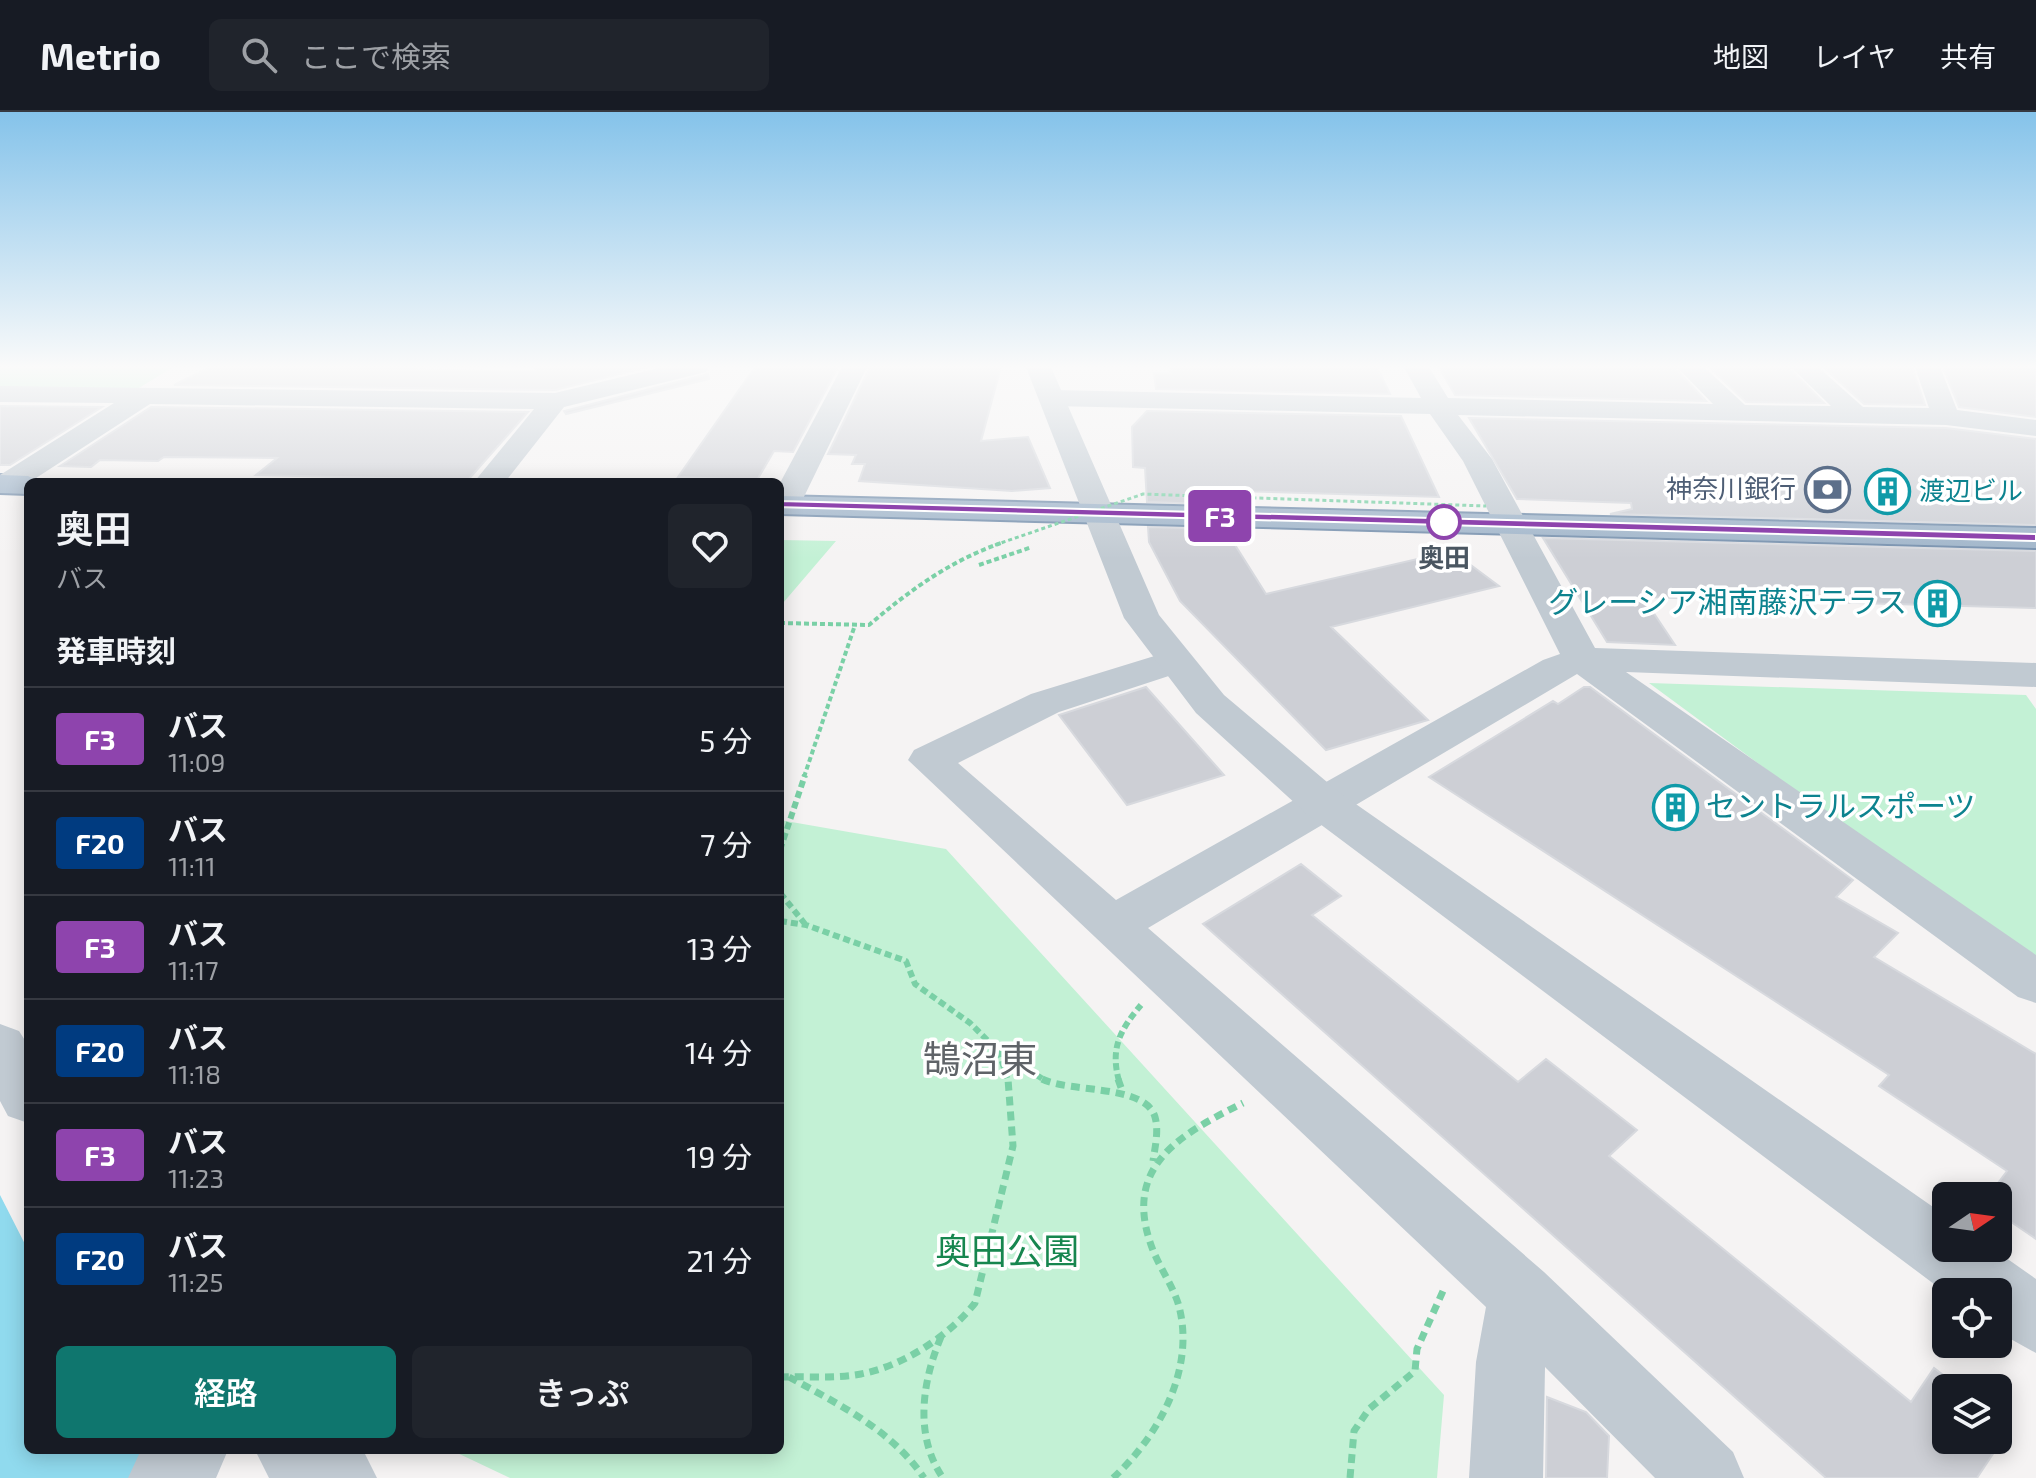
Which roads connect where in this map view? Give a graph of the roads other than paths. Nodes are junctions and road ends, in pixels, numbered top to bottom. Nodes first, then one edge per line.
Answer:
1 (92, 431) edge
2 (531, 431) edge
3 (821, 431) edge
4 (1065, 431) edge
5 (1456, 431) edge
6 (492, 478) edge
7 (11, 485) edge
8 (784, 501) edge
9 (784, 505) edge
10 (1098, 513) junction
11 (1499, 515) junction
12 (2036, 538) edge
13 (1582, 659) junction
14 (1174, 662) junction
15 (2036, 675) edge
16 (1324, 804) junction
17 (1111, 926) junction
18 (2036, 982) edge
19 (0, 1047) edge
20 (24, 1091) edge
21 (1521, 1295) junction
22 (2036, 1319) edge
23 (188, 1454) edge
24 (298, 1454) edge
25 (165, 1478) edge
26 (340, 1478) edge
27 (1506, 1478) edge
28 (1707, 1478) edge

1 - 7 street
2 - 6 street
3 - 8 street
4 - 10 street
5 - 11 street
9 - 10 highway
10 - 11 highway
10 - 14 street
11 - 12 highway
11 - 13 street
13 - 15 street
13 - 16 street
13 - 18 street
14 - 16 street
14 - 17 street
16 - 17 street
16 - 22 street
17 - 21 street
19 - 20 street
21 - 27 street
21 - 28 street
23 - 25 street
24 - 26 street

